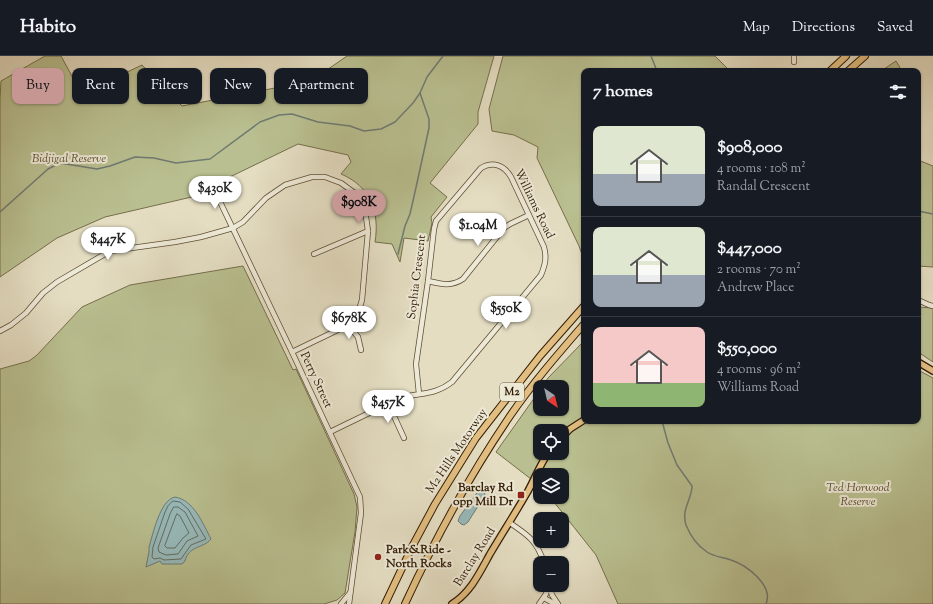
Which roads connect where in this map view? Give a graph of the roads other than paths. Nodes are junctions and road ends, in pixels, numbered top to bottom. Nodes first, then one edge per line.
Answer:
1 (794, 56) edge
2 (842, 56) edge
3 (846, 56) edge
4 (865, 56) edge
5 (794, 62) dead end
6 (832, 68) edge
7 (833, 68) edge
8 (851, 68) edge
9 (494, 164) joint
10 (212, 185) dead end
11 (529, 215) junction
12 (233, 228) junction
13 (368, 231) junction
14 (314, 254) dead end
15 (428, 281) junction
16 (921, 301) edge
17 (933, 306) edge
18 (581, 309) edge
19 (348, 325) junction
20 (581, 328) edge
21 (0, 331) edge
22 (361, 350) dead end
23 (292, 352) junction
24 (921, 364) edge
25 (933, 371) edge
26 (419, 394) junction
27 (388, 403) junction
28 (581, 422) edge
29 (569, 430) edge
30 (330, 432) junction
31 (404, 438) dead end
32 (544, 460) edge
33 (510, 523) junction
34 (542, 556) edge
35 (350, 592) junction
36 (546, 592) edge
37 (551, 592) edge
38 (544, 598) junction
39 (341, 604) edge
40 (349, 604) edge
41 (385, 604) edge
42 (405, 604) edge
43 (452, 604) edge
44 (539, 604) edge
45 (556, 604) edge

1 - 5 street
2 - 6 highway
3 - 7 highway
4 - 8 highway
9 - 11 street, Williams Road
9 - 15 street, Sophia Crescent
10 - 12 street, Perry Street
11 - 15 street
11 - 26 street, Williams Road
12 - 13 street
12 - 21 street
12 - 23 street, Perry Street
13 - 14 street
13 - 19 street
15 - 26 street, Sophia Crescent
16 - 17 street
18 - 41 highway, M2 Hills Motorway / M2
19 - 22 street
19 - 23 street
20 - 42 highway, M2 Hills Motorway / M2
23 - 30 street, Perry Street
24 - 25 main road
26 - 27 street, Williams Road
27 - 30 street, Williams Road
27 - 31 street
28 - 29 main road
30 - 35 street, Perry Street
32 - 33 main road, Barclay Road
33 - 34 street
33 - 43 main road, Barclay Road
35 - 39 street, Perry Street
35 - 40 street, Perry Street
36 - 38 street
37 - 45 street
38 - 44 street
38 - 45 street

